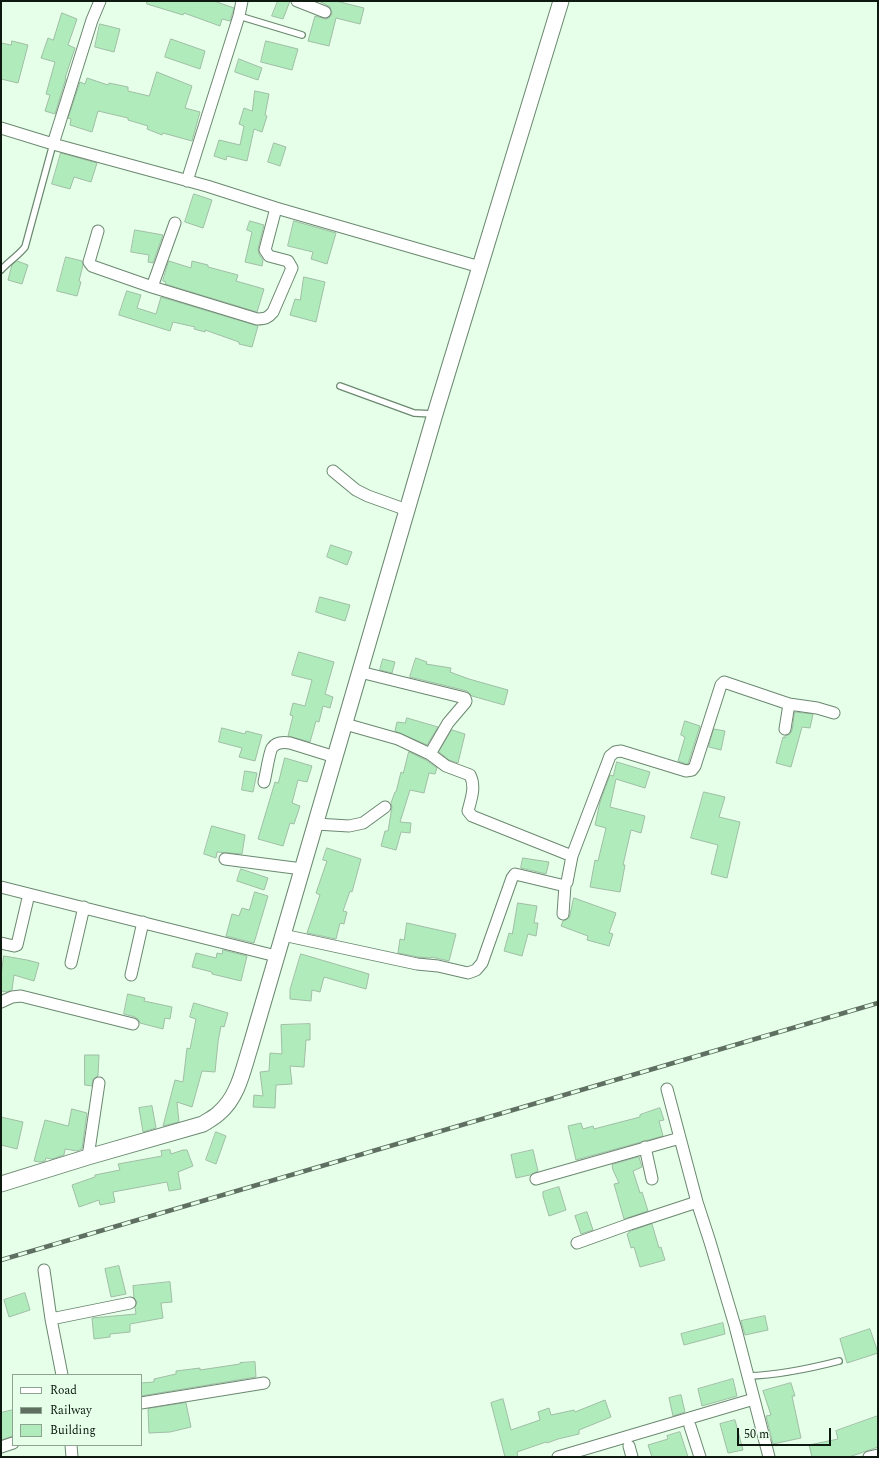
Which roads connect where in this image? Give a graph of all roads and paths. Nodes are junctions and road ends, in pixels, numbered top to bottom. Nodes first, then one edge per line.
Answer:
1 (100, 1) edge
2 (240, 1) edge
3 (297, 1) edge
4 (561, 1) edge
5 (325, 12) dead end
6 (239, 16) junction
7 (302, 35) dead end
8 (1, 128) edge
9 (53, 144) junction
10 (187, 181) junction
11 (276, 208) junction
12 (175, 224) dead end
13 (98, 231) dead end
14 (480, 267) junction
15 (1, 270) edge
16 (152, 287) junction
17 (340, 386) dead end
18 (435, 414) junction
19 (333, 471) dead end
20 (407, 510) junction
21 (360, 672) junction
22 (789, 704) junction
23 (834, 713) dead end
24 (345, 724) junction
25 (785, 729) dead end
26 (430, 754) junction
27 (335, 757) junction
28 (264, 782) dead end
29 (385, 807) dead end
30 (316, 824) junction
31 (572, 856) junction
32 (225, 859) dead end
33 (302, 869) junction
34 (565, 884) junction
35 (1, 887) edge
36 (29, 894) junction
37 (84, 907) junction
38 (563, 914) dead end
39 (143, 922) junction
40 (283, 935) junction
41 (1, 943) edge
42 (276, 956) junction
43 (71, 963) dead end
44 (131, 975) dead end
45 (1, 1002) edge
46 (133, 1024) dead end
47 (100, 1083) dead end
48 (667, 1089) dead end
49 (680, 1138) junction
50 (645, 1147) junction
51 (88, 1157) junction
52 (536, 1179) dead end
53 (652, 1179) dead end
54 (1, 1184) edge
55 (697, 1202) junction
56 (577, 1243) dead end
57 (45, 1276) dead end
58 (130, 1303) dead end
59 (51, 1318) junction
60 (839, 1361) dead end
61 (62, 1374) edge
62 (748, 1376) junction
63 (264, 1383) dead end
64 (754, 1399) junction
65 (142, 1403) edge
66 (690, 1426) dead end
67 (12, 1443) edge
68 (71, 1446) edge
69 (629, 1446) dead end
70 (1, 1447) edge
71 (878, 1455) edge
72 (72, 1457) edge
73 (558, 1457) edge
74 (632, 1457) edge
75 (700, 1457) edge
76 (769, 1457) edge
77 (869, 1457) edge

1 - 9 street
2 - 6 street
3 - 5 street
4 - 14 main road
6 - 7 lane
6 - 10 street
8 - 9 street
9 - 10 street
9 - 15 lane
10 - 11 street
11 - 14 street
11 - 16 street
12 - 16 street
13 - 16 street
14 - 18 main road
17 - 18 lane
18 - 20 main road
19 - 20 street
20 - 21 main road
21 - 24 main road
21 - 26 street
22 - 23 street
22 - 25 street
22 - 31 street
24 - 26 street
24 - 27 main road
26 - 31 street
27 - 28 street
27 - 30 main road
29 - 30 street
30 - 33 main road
31 - 34 street
32 - 33 street
33 - 40 main road
34 - 38 street
34 - 40 street
35 - 36 street
36 - 37 street
36 - 41 street
37 - 39 street
37 - 43 street
39 - 42 street
39 - 44 street
40 - 42 main road
42 - 51 main road
45 - 46 street
47 - 51 street
48 - 49 street
49 - 50 street
49 - 55 street
50 - 52 street
50 - 53 street
51 - 54 main road
55 - 56 street
55 - 62 street
57 - 59 street
58 - 59 street
59 - 61 street
60 - 62 lane
62 - 64 street
63 - 65 street
64 - 73 street
64 - 76 street
66 - 75 street
67 - 70 street
68 - 72 street
69 - 74 street
71 - 77 street

